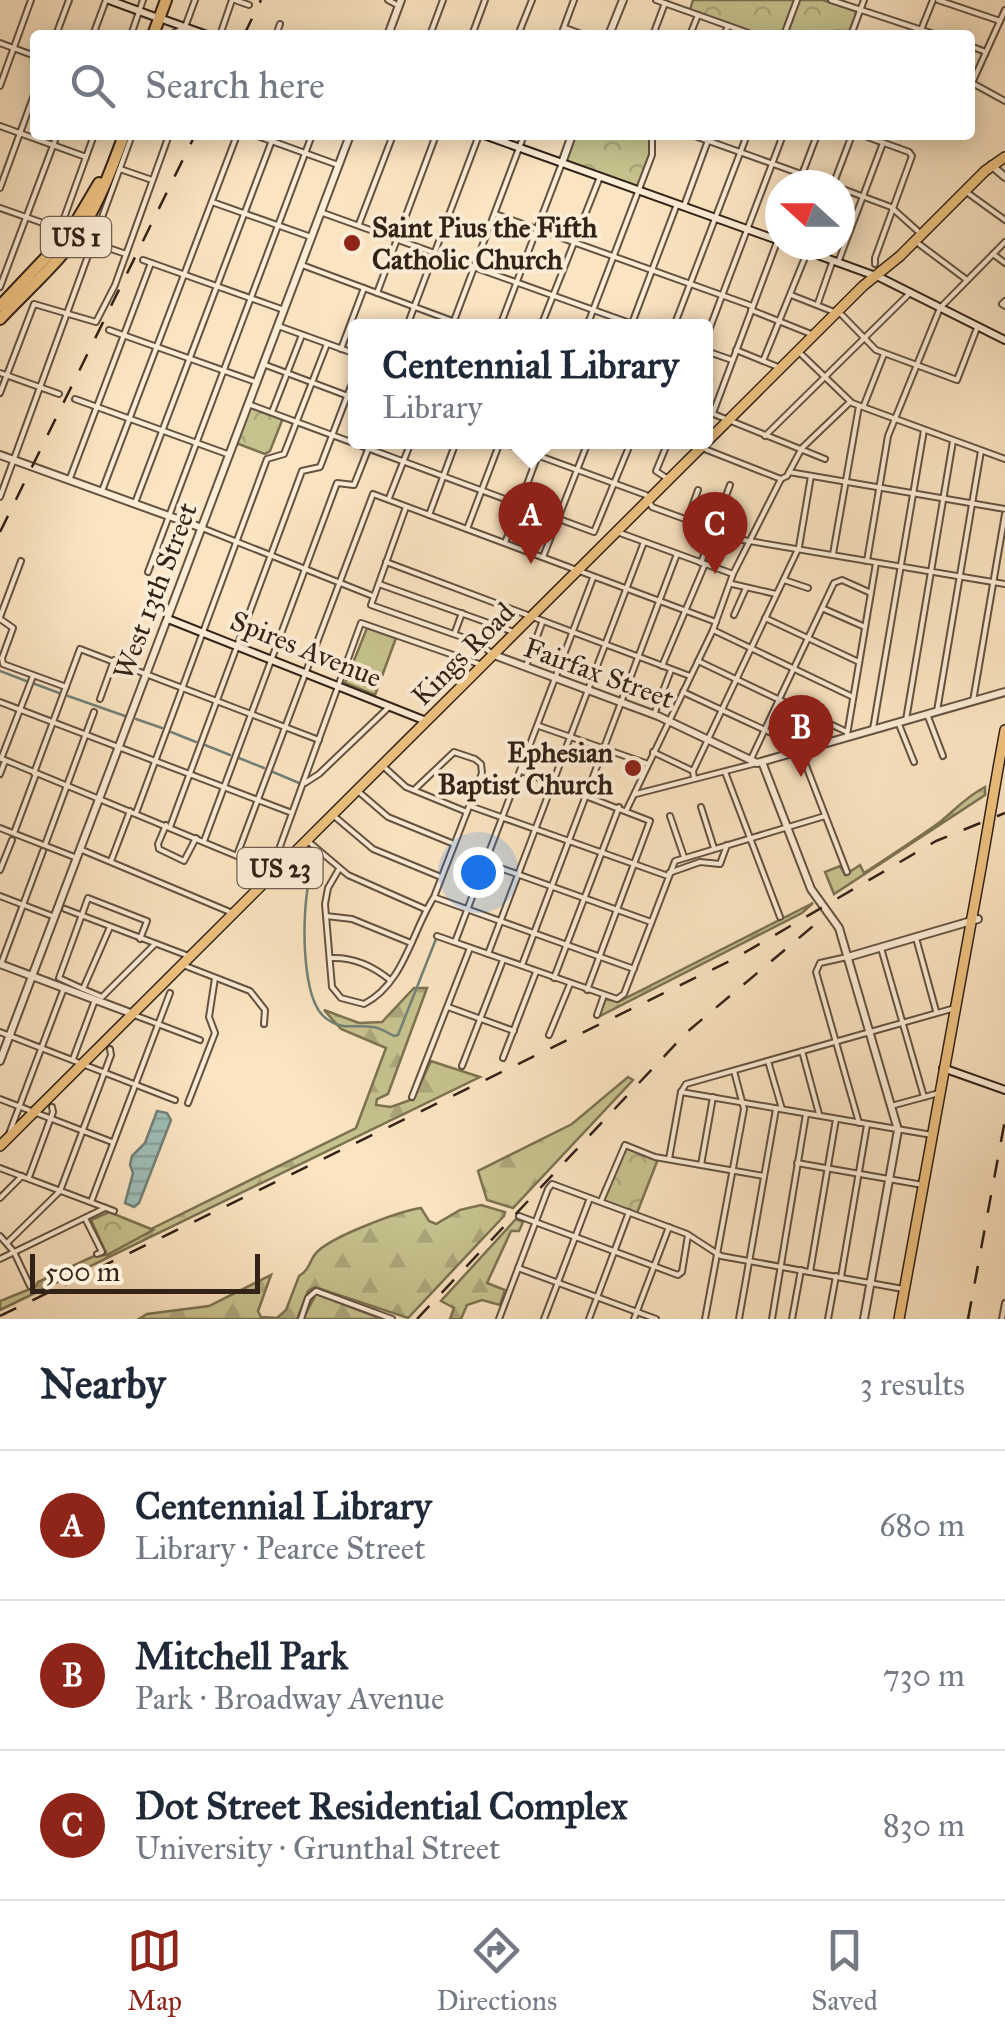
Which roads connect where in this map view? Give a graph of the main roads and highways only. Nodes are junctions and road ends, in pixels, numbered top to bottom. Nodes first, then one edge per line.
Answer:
1 (169, 0) edge
2 (159, 30) edge
3 (118, 140) edge
4 (118, 140) edge
5 (1005, 157) edge
6 (72, 231) junction
7 (0, 306) edge
8 (0, 319) edge
9 (713, 437) edge
10 (701, 449) edge
11 (1005, 730) edge
12 (1003, 764) edge
13 (4, 1143) edge
14 (899, 1319) edge

1 - 2 highway
3 - 6 highway, US 1
4 - 6 highway, US 1
5 - 9 main road, Kings Road / US 23
6 - 7 highway, US 1
6 - 8 highway, US 1
10 - 13 main road, Kings Road / US 23
11 - 12 main road
12 - 14 main road, bridge

